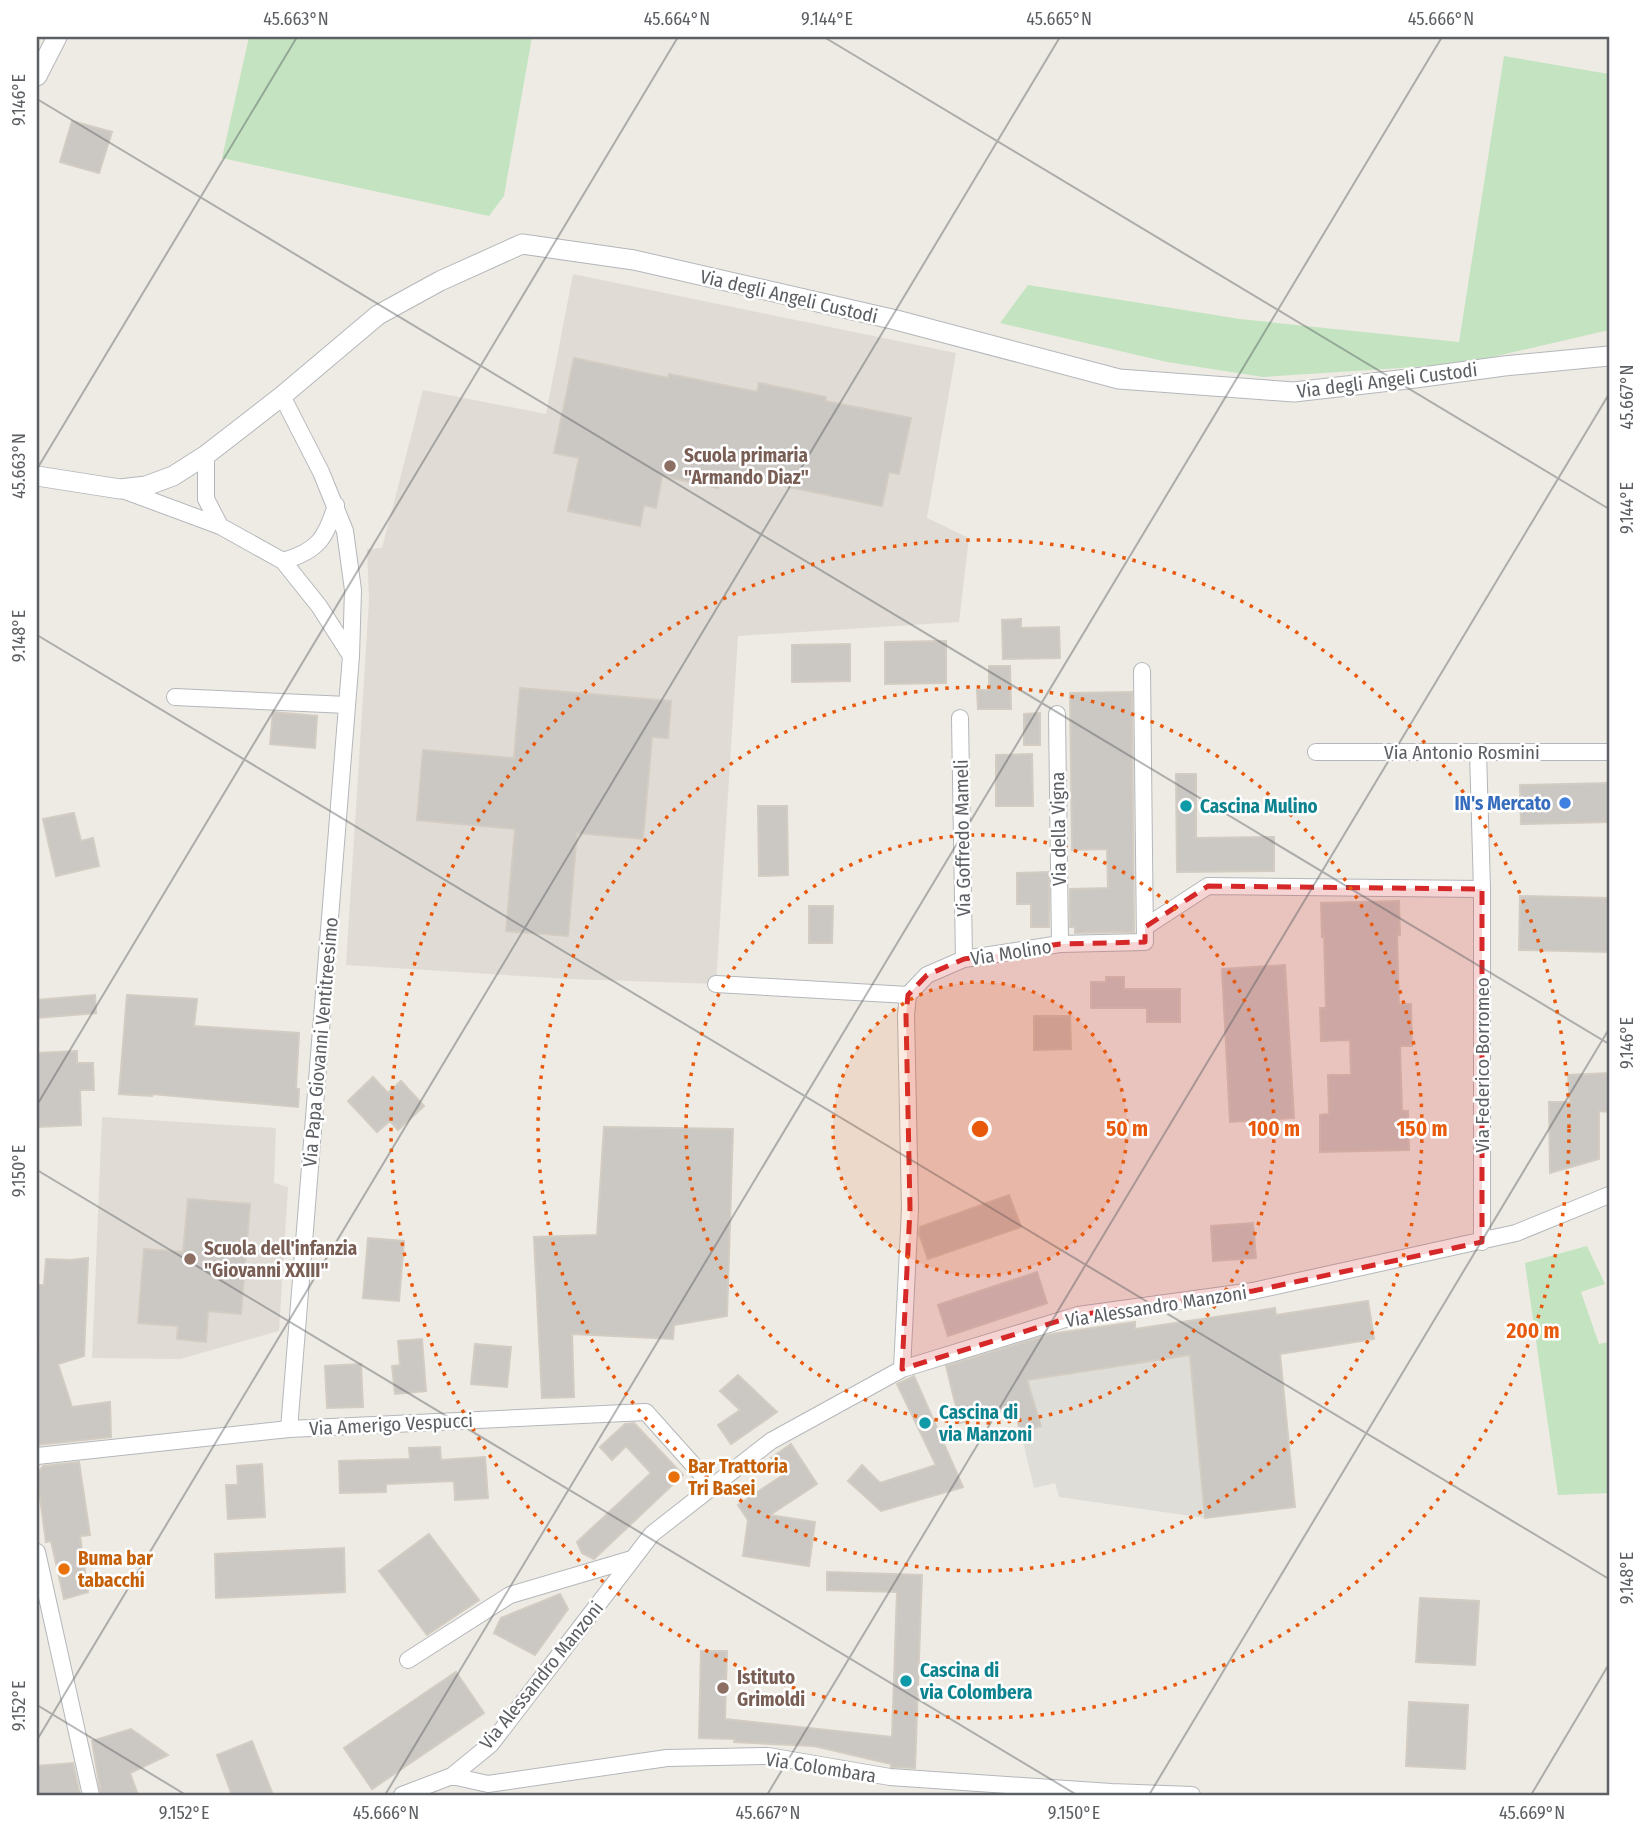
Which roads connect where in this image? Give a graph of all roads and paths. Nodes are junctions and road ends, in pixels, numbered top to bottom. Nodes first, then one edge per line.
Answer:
1 (57, 37) edge
2 (37, 76) edge
3 (1609, 356) edge
4 (282, 396) junction
5 (205, 455) junction
6 (37, 476) edge
7 (120, 489) junction
8 (336, 505) junction
9 (219, 526) junction
10 (283, 561) junction
11 (351, 656) junction
12 (1142, 671) dead end
13 (174, 697) dead end
14 (347, 705) junction
15 (1057, 714) dead end
16 (960, 718) dead end
17 (1315, 752) dead end
18 (1478, 752) junction
19 (1609, 752) edge
20 (1482, 888) junction
21 (1145, 927) junction
22 (1060, 944) junction
23 (964, 959) junction
24 (716, 984) dead end
25 (908, 995) junction
26 (1609, 1195) edge
27 (1482, 1242) junction
28 (902, 1369) junction
29 (289, 1429) junction
30 (37, 1456) edge
31 (712, 1486) junction
32 (37, 1552) edge
33 (632, 1559) junction
34 (408, 1660) dead end
35 (452, 1776) junction
36 (91, 1795) edge
37 (402, 1795) edge
38 (1192, 1795) edge

1 - 2 street
3 - 4 street, Via degli Angeli Custodi
4 - 5 street, Via degli Angeli Custodi
4 - 8 street, Via Papa Giovanni Ventitreesimo
5 - 7 street, Via degli Angeli Custodi
5 - 9 street
6 - 7 street, Via degli Angeli Custodi
7 - 9 street
8 - 10 street
8 - 11 street, Via Papa Giovanni Ventitreesimo
9 - 10 street
10 - 11 street
11 - 14 street, Via Papa Giovanni Ventitreesimo
12 - 21 street
13 - 14 street
14 - 29 street, Via Papa Giovanni Ventitreesimo
15 - 22 street, Via della Vigna
16 - 23 street, Via Goffredo Mameli
17 - 18 street, Via Antonio Rosmini
18 - 19 street, Via Antonio Rosmini
18 - 20 street, Via Federico Borromeo
20 - 21 street
20 - 27 street, Via Federico Borromeo
21 - 22 street, Via Molino
22 - 23 street, Via Molino
23 - 25 street, Via Molino
24 - 25 street
25 - 28 street
26 - 27 street, Via Alessandro Manzoni
27 - 28 street, Via Alessandro Manzoni
28 - 31 street, Via Alessandro Manzoni
29 - 30 street, Via Amerigo Vespucci
29 - 31 street, Via Amerigo Vespucci
31 - 33 street, Via Alessandro Manzoni
32 - 36 street
33 - 34 street, Via Alessandro Manzoni
33 - 35 street, Via Alessandro Manzoni
35 - 37 street, Via Alessandro Manzoni
35 - 38 street, Via Colombara

